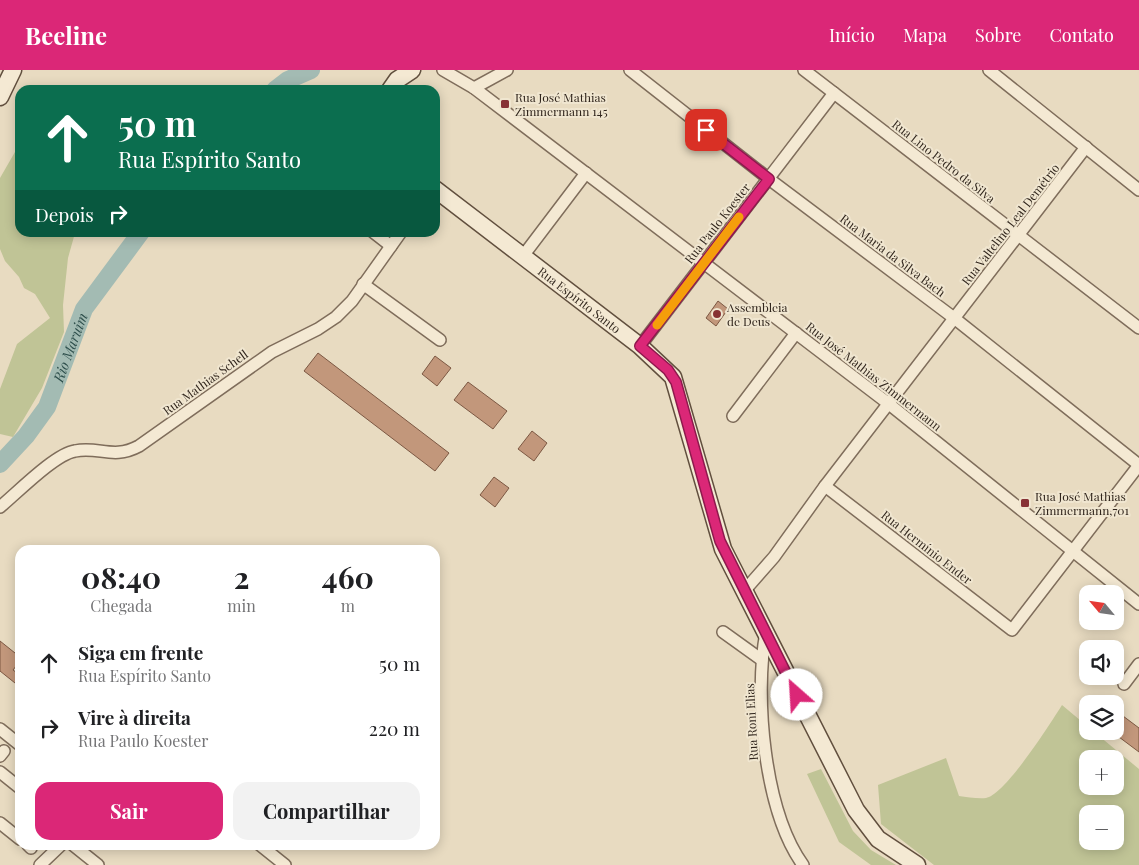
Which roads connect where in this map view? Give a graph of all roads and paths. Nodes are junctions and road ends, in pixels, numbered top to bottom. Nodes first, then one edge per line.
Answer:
1 (13, 70) edge
2 (412, 70) edge
3 (443, 70) edge
4 (507, 70) edge
5 (630, 70) edge
6 (804, 70) edge
7 (988, 70) edge
8 (394, 85) edge
9 (474, 88) junction
10 (834, 93) junction
11 (0, 97) edge
12 (1086, 147) junction
13 (586, 173) junction
14 (769, 179) junction
15 (1139, 190) edge
16 (440, 193) edge
17 (1018, 235) junction
18 (379, 237) edge
19 (397, 237) edge
20 (391, 246) junction
21 (523, 256) junction
22 (704, 263) junction
23 (363, 284) junction
24 (954, 318) junction
25 (1139, 328) edge
26 (796, 334) junction
27 (440, 340) dead end
28 (640, 346) junction
29 (888, 404) junction
30 (733, 416) dead end
31 (1139, 465) edge
32 (825, 486) junction
33 (0, 507) edge
34 (1074, 551) junction
35 (745, 590) junction
36 (1139, 604) edge
37 (723, 632) dead end
38 (766, 632) junction
39 (762, 660) junction
40 (1139, 664) edge
41 (1124, 684) dead end
42 (0, 729) edge
43 (15, 740) edge
44 (0, 772) edge
45 (15, 784) edge
46 (0, 823) edge
47 (15, 835) edge
48 (56, 850) edge
49 (79, 850) edge
50 (266, 850) edge
51 (40, 865) edge
52 (98, 865) edge
53 (285, 865) edge
54 (803, 865) edge
55 (917, 865) edge

1 - 11 street
2 - 8 street
3 - 9 street, Rua José Mathias Zimmermann
4 - 9 street
5 - 14 street, Rua Maria da Silva Bach
6 - 10 street, Rua Lino Pedro da Silva
7 - 12 street
9 - 13 street, Rua José Mathias Zimmermann
10 - 14 street, Rua Paulo Koester
10 - 17 street, Rua Lino Pedro da Silva
12 - 15 street
12 - 17 street, Rua Valtelino Leal Demétrio
13 - 21 street
13 - 22 street, Rua José Mathias Zimmermann
14 - 22 street, Rua Paulo Koester
14 - 24 street, Rua Maria da Silva Bach
16 - 21 street, Rua Espírito Santo
17 - 24 street, Rua Valtelino Leal Demétrio
17 - 25 street, Rua Lino Pedro da Silva
18 - 20 street
19 - 20 street, Rua Mathias Schell
20 - 23 street, Rua Mathias Schell
21 - 28 street, Rua Espírito Santo
22 - 26 street, Rua José Mathias Zimmermann
22 - 28 street, Rua Paulo Koester
23 - 27 street
23 - 33 street, Rua Mathias Schell
24 - 29 street, Rua Valtelino Leal Demétrio
24 - 31 street, Rua Maria da Silva Bach
26 - 29 street, Rua José Mathias Zimmermann
26 - 30 street
28 - 35 street, Rua Espírito Santo
29 - 32 street, Rua Valtelino Leal Demétrio
29 - 34 street, Rua José Mathias Zimmermann
31 - 34 street
32 - 34 street, Rua Hermínio Ender
32 - 35 street, Rua Valtelino Leal Demétrio
34 - 36 street, Rua José Mathias Zimmermann
35 - 38 street, Rua Espírito Santo
37 - 39 street
38 - 39 street, Rua Roni Elias
38 - 55 street, Rua Espírito Santo
39 - 54 street, Rua Roni Elias
40 - 41 street
42 - 43 street
44 - 45 street
46 - 47 street
48 - 51 street
49 - 52 street
50 - 53 street

